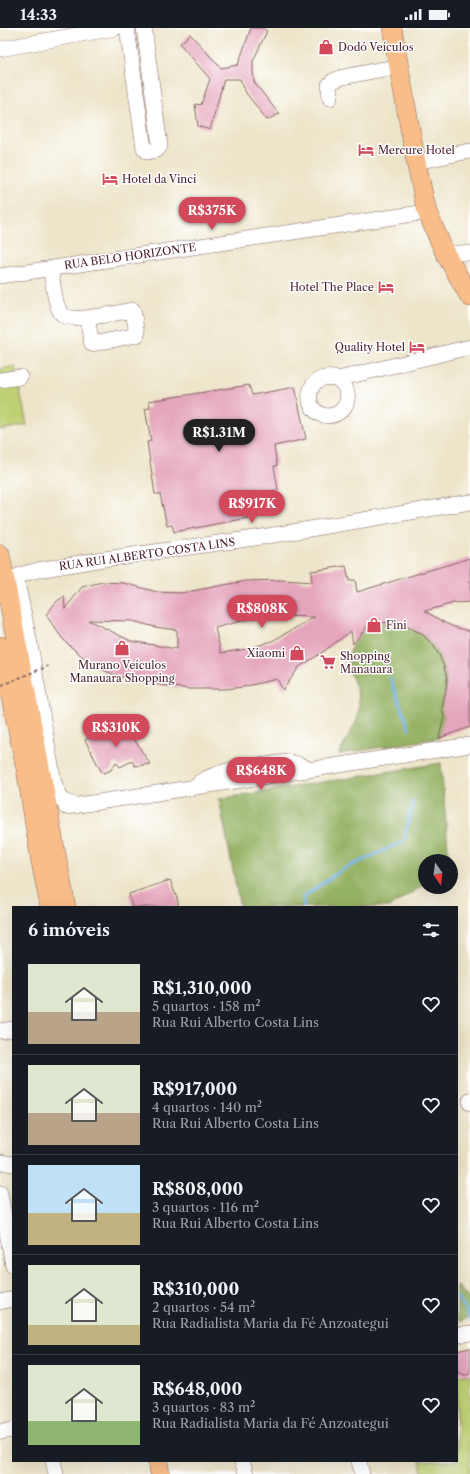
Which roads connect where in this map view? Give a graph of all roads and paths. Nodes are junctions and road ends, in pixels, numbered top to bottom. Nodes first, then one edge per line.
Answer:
1 (115, 28) edge
2 (127, 28) edge
3 (144, 28) edge
4 (392, 28) edge
5 (63, 33) edge
6 (146, 46) junction
7 (0, 49) edge
8 (130, 51) junction
9 (399, 66) junction
10 (330, 98) dead end
11 (155, 113) junction
12 (140, 116) junction
13 (470, 152) edge
14 (416, 162) junction
15 (427, 212) junction
16 (444, 253) junction
17 (470, 253) edge
18 (50, 268) junction
19 (0, 276) edge
20 (470, 297) edge
21 (87, 318) dead end
22 (470, 347) edge
23 (20, 377) dead end
24 (338, 379) dead end
25 (0, 380) edge
26 (470, 502) edge
27 (0, 554) edge
28 (1, 658) edge
29 (48, 666) dead end
30 (2, 684) dead end
31 (38, 691) junction
32 (30, 709) junction
33 (470, 745) edge
34 (43, 751) junction
35 (76, 806) junction
36 (49, 808) junction
37 (50, 906) edge
38 (66, 906) edge
39 (12, 1029) edge
40 (0, 1031) edge
41 (0, 1162) edge
42 (12, 1164) edge
43 (0, 1193) edge
44 (12, 1260) edge
45 (12, 1299) edge
46 (0, 1302) edge
47 (12, 1430) edge
48 (0, 1432) edge
49 (53, 1462) edge
50 (158, 1462) edge
51 (171, 1462) edge
52 (242, 1462) edge
53 (359, 1462) edge
54 (56, 1474) edge
55 (160, 1474) edge
56 (173, 1474) edge
57 (246, 1474) edge
58 (362, 1474) edge

1 - 5 street
2 - 8 street
3 - 6 street
4 - 9 main road
5 - 7 street
6 - 8 street
6 - 11 street
8 - 12 street
9 - 10 street
9 - 14 main road
11 - 12 street
11 - 12 street
13 - 14 street
14 - 15 main road
15 - 16 main road
15 - 18 street, RUA BELO HORIZONTE
16 - 17 street
16 - 20 main road
18 - 19 street, RUA BELO HORIZONTE
18 - 21 street
22 - 24 street
23 - 25 street
26 - 31 street, RUA RUI ALBERTO COSTA LINS
27 - 32 main road
28 - 37 main road
29 - 30 path, bridge
31 - 32 main road
31 - 34 street, RUA RUI ALBERTO COSTA LINS
32 - 34 main road
33 - 35 street
34 - 35 street, RUA RUI ALBERTO COSTA LINS
34 - 36 main road
35 - 36 street
36 - 38 main road
39 - 40 street
41 - 42 street
43 - 44 street
45 - 46 street
47 - 48 street
49 - 54 street
50 - 55 main road
51 - 56 main road
52 - 57 street
53 - 58 street

